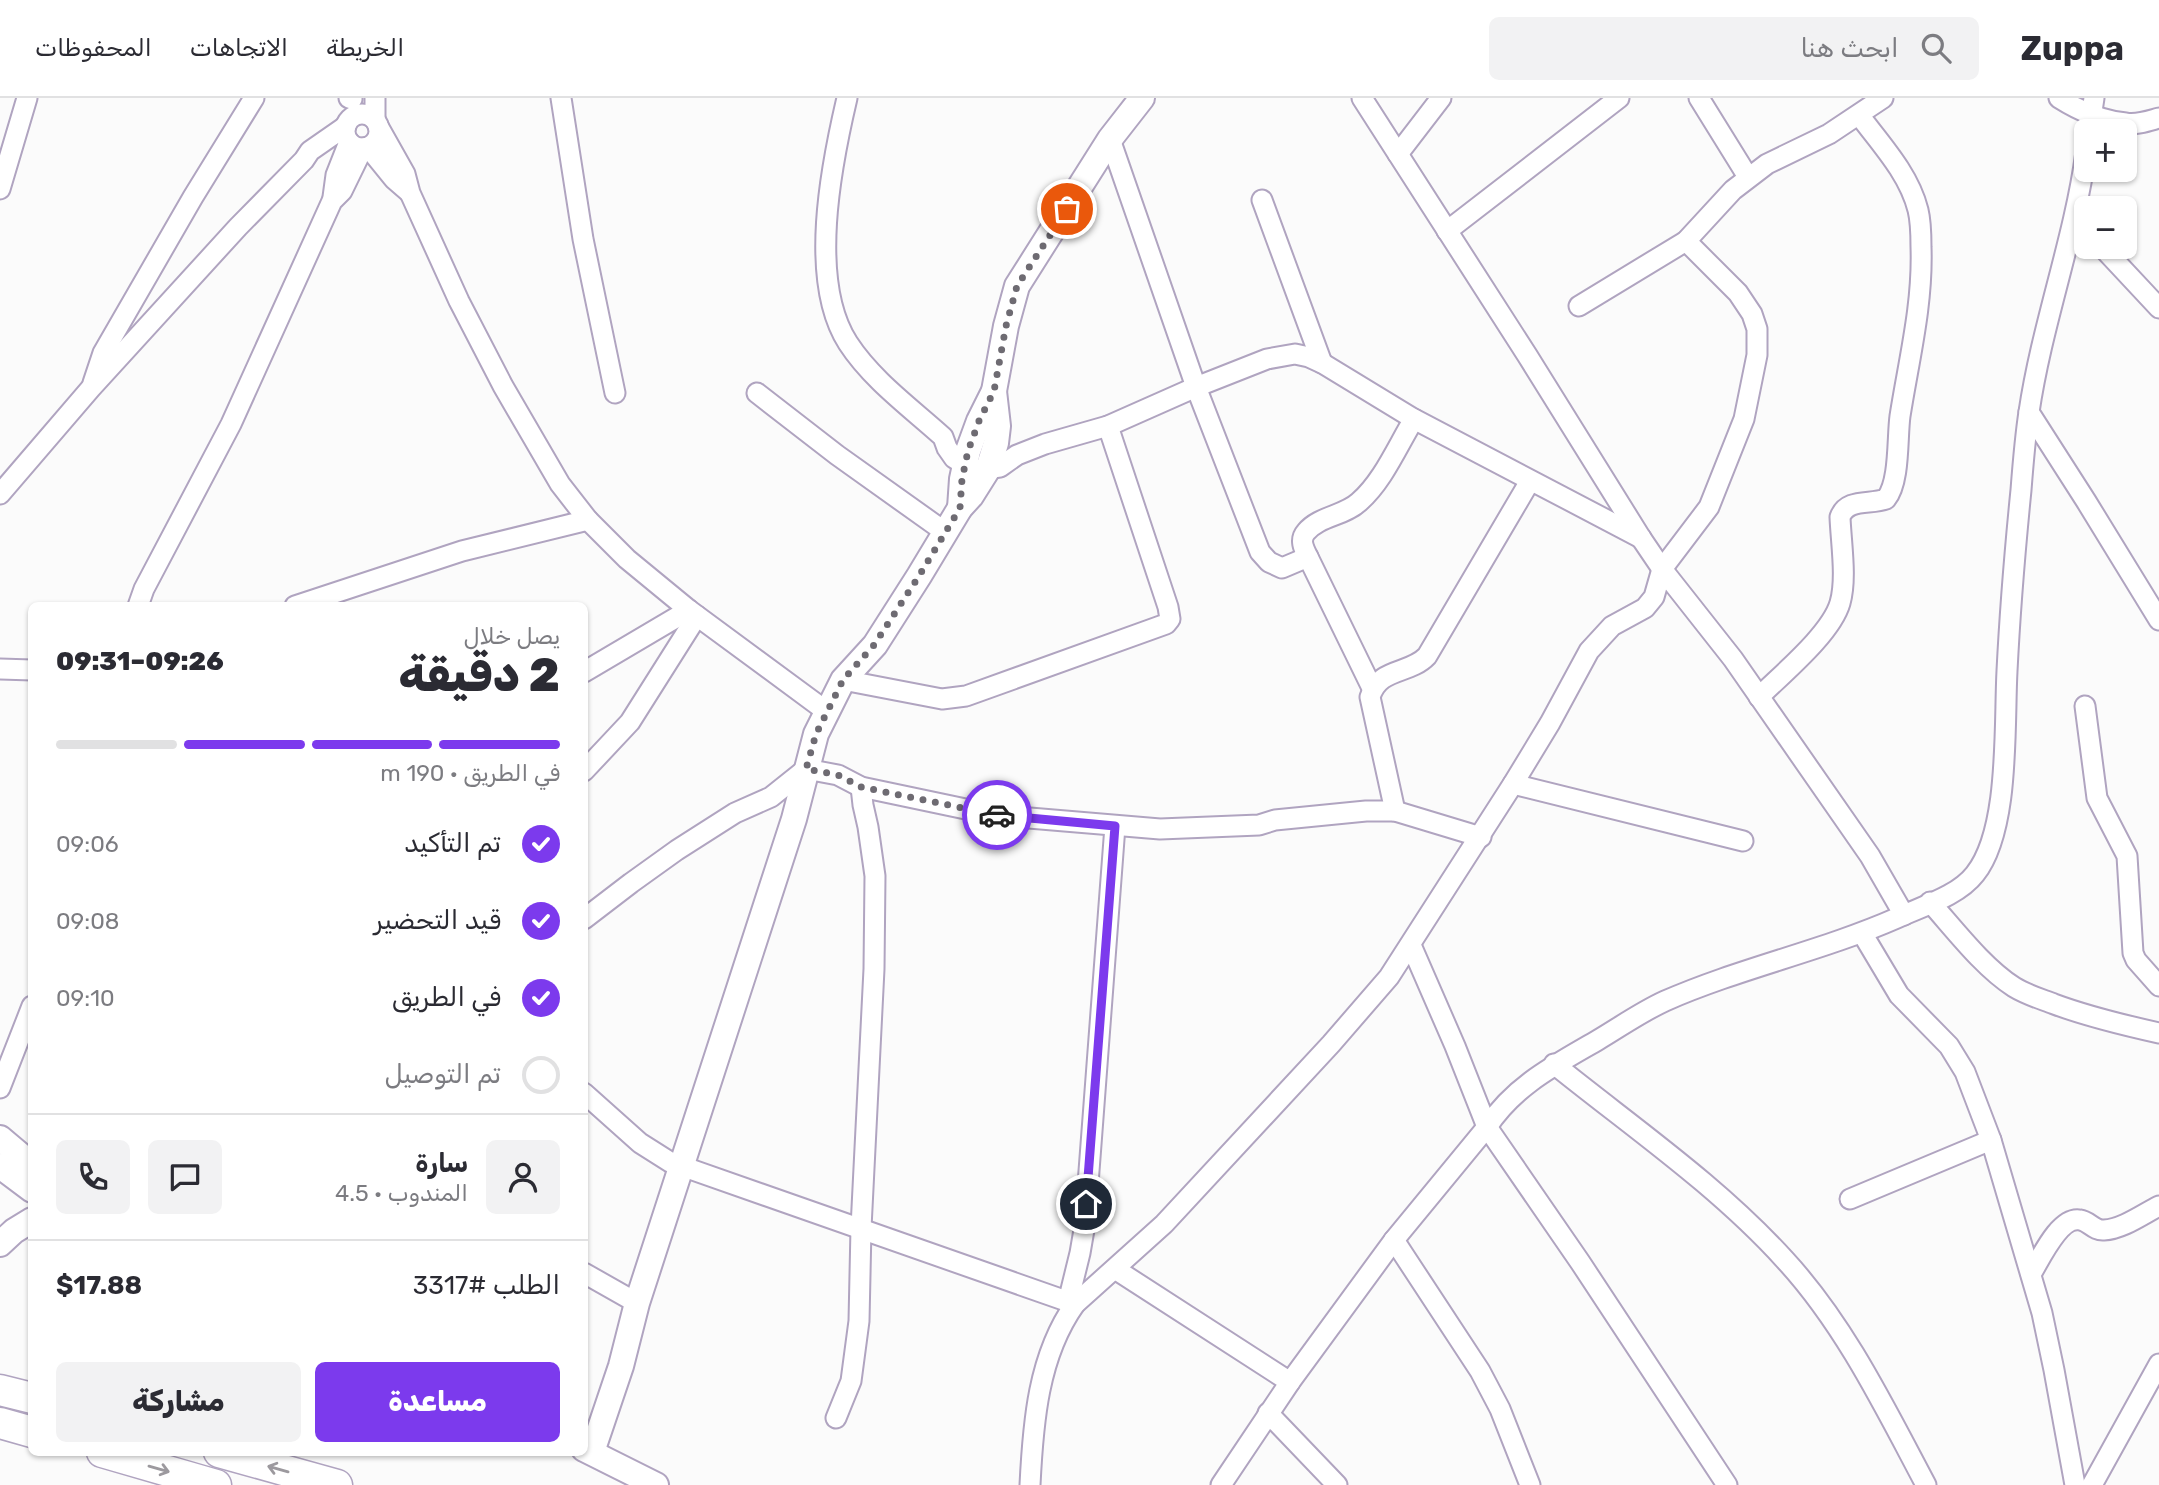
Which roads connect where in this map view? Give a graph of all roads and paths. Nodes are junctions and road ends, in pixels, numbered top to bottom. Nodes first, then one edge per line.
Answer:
1 (27, 98) edge
2 (254, 98) edge
3 (351, 98) edge
4 (375, 98) edge
5 (561, 98) edge
6 (847, 98) edge
7 (1142, 98) edge
8 (1362, 98) edge
9 (1441, 98) edge
10 (1619, 98) edge
11 (1699, 98) edge
12 (1883, 98) edge
13 (2059, 98) edge
14 (2091, 114) edge
15 (1859, 115) junction
16 (2159, 118) edge
17 (377, 123) junction
18 (354, 137) junction
19 (1110, 139) junction
20 (1398, 154) junction
21 (1748, 177) junction
22 (0, 188) edge
23 (410, 193) junction
24 (1262, 200) dead end
25 (1447, 231) junction
26 (1686, 241) junction
27 (2074, 241) edge
28 (2113, 259) edge
29 (1579, 306) dead end
30 (2159, 308) edge
31 (1322, 363) junction
32 (1196, 387) junction
33 (91, 388) junction
34 (994, 391) junction
35 (615, 393) dead end
36 (757, 393) dead end
37 (2029, 412) junction
38 (1413, 419) junction
39 (1108, 426) junction
40 (972, 436) junction
41 (943, 437) junction
42 (1007, 449) junction
43 (976, 467) junction
44 (1530, 481) junction
45 (0, 494) edge
46 (588, 520) junction
47 (945, 532) junction
48 (1641, 538) junction
49 (1308, 557) junction
50 (1662, 569) junction
51 (140, 602) edge
52 (307, 602) edge
53 (693, 613) junction
54 (2159, 620) edge
55 (0, 669) edge
56 (28, 670) edge
57 (588, 670) edge
58 (843, 680) junction
59 (1372, 688) junction
60 (1759, 697) junction
61 (2085, 706) dead end
62 (826, 711) junction
63 (588, 767) edge
64 (806, 769) junction
65 (1513, 784) junction
66 (861, 787) junction
67 (1395, 811) junction
68 (1115, 826) junction
69 (1481, 837) junction
70 (1743, 841) dead end
71 (1930, 902) junction
72 (1904, 915) junction
73 (588, 916) edge
74 (1862, 933) junction
75 (1411, 945) junction
76 (2159, 986) edge
77 (28, 1012) edge
78 (2159, 1033) edge
79 (9, 1042) edge
80 (1554, 1064) junction
81 (0, 1088) edge
82 (588, 1097) edge
83 (1487, 1127) junction
84 (0, 1138) edge
85 (1991, 1140) junction
86 (28, 1162) edge
87 (0, 1166) edge
88 (681, 1166) junction
89 (28, 1187) edge
90 (1850, 1199) dead end
91 (2159, 1206) edge
92 (28, 1222) edge
93 (861, 1228) junction
94 (1394, 1240) junction
95 (0, 1244) edge
96 (1115, 1269) junction
97 (2031, 1274) junction
98 (588, 1275) edge
99 (637, 1303) junction
100 (1071, 1303) junction
101 (2159, 1364) edge
102 (1290, 1382) junction
103 (0, 1390) edge
104 (28, 1397) edge
105 (1268, 1413) junction
106 (835, 1418) dead end
107 (0, 1423) edge
108 (28, 1431) edge
109 (588, 1450) edge
110 (117, 1456) edge
111 (233, 1456) edge
112 (216, 1485) edge
113 (337, 1485) edge
114 (656, 1485) edge
115 (1030, 1485) edge
116 (1222, 1485) edge
117 (1338, 1485) edge
118 (1530, 1485) edge
119 (1727, 1485) edge
120 (1926, 1485) edge
121 (2075, 1485) edge
122 (2092, 1485) edge

1 - 22 street
2 - 33 street
3 - 18 street
4 - 17 street
5 - 35 street
6 - 41 street
7 - 19 street
8 - 20 street
9 - 20 street
10 - 25 street
11 - 21 street
12 - 15 street
13 - 14 street
14 - 16 street
15 - 21 street
15 - 60 street
17 - 18 street
17 - 18 street
17 - 23 street
18 - 23 street
18 - 33 street
18 - 51 street
19 - 32 street
19 - 34 street
20 - 25 street
21 - 26 street
23 - 46 street
24 - 31 street
25 - 48 street
26 - 29 street
26 - 50 street
27 - 37 street
28 - 30 street
31 - 32 street
31 - 38 street
32 - 39 street
32 - 49 street
33 - 45 street
34 - 40 street
34 - 42 street
36 - 47 street
37 - 54 street
37 - 71 street
38 - 44 street
38 - 49 street
39 - 42 street
39 - 58 street
40 - 41 street
40 - 42 street
40 - 43 street
41 - 43 street
42 - 43 street
43 - 47 street
44 - 48 street
44 - 59 street
46 - 52 street
46 - 53 street
47 - 58 street
48 - 50 street
49 - 59 street
50 - 60 street
50 - 65 street
53 - 57 street
53 - 62 street
53 - 63 street
55 - 56 street
58 - 62 street
59 - 67 street
60 - 72 street
61 - 76 street
62 - 64 street
64 - 66 street
64 - 73 street
64 - 88 street
65 - 69 street
65 - 70 street
66 - 68 street
66 - 93 street
67 - 68 street
67 - 69 street
68 - 100 street
69 - 75 street
71 - 72 street
71 - 78 street
72 - 74 street
74 - 80 street
74 - 85 street
75 - 83 street
75 - 96 street
77 - 79 street
79 - 81 street
80 - 83 street
80 - 120 street
82 - 88 street
83 - 94 street
83 - 119 street
84 - 86 street
85 - 90 street
85 - 97 street
87 - 89 street
88 - 93 street
88 - 99 street
91 - 97 street
92 - 95 street
93 - 100 street
93 - 106 street
94 - 102 street
94 - 118 street
96 - 100 street
96 - 102 street
97 - 121 street
98 - 99 street
99 - 109 street
100 - 115 street
101 - 122 street
102 - 105 street
103 - 104 main road
105 - 116 street
105 - 117 street
107 - 108 main road
109 - 114 street
110 -> 112 main road
113 -> 111 main road

